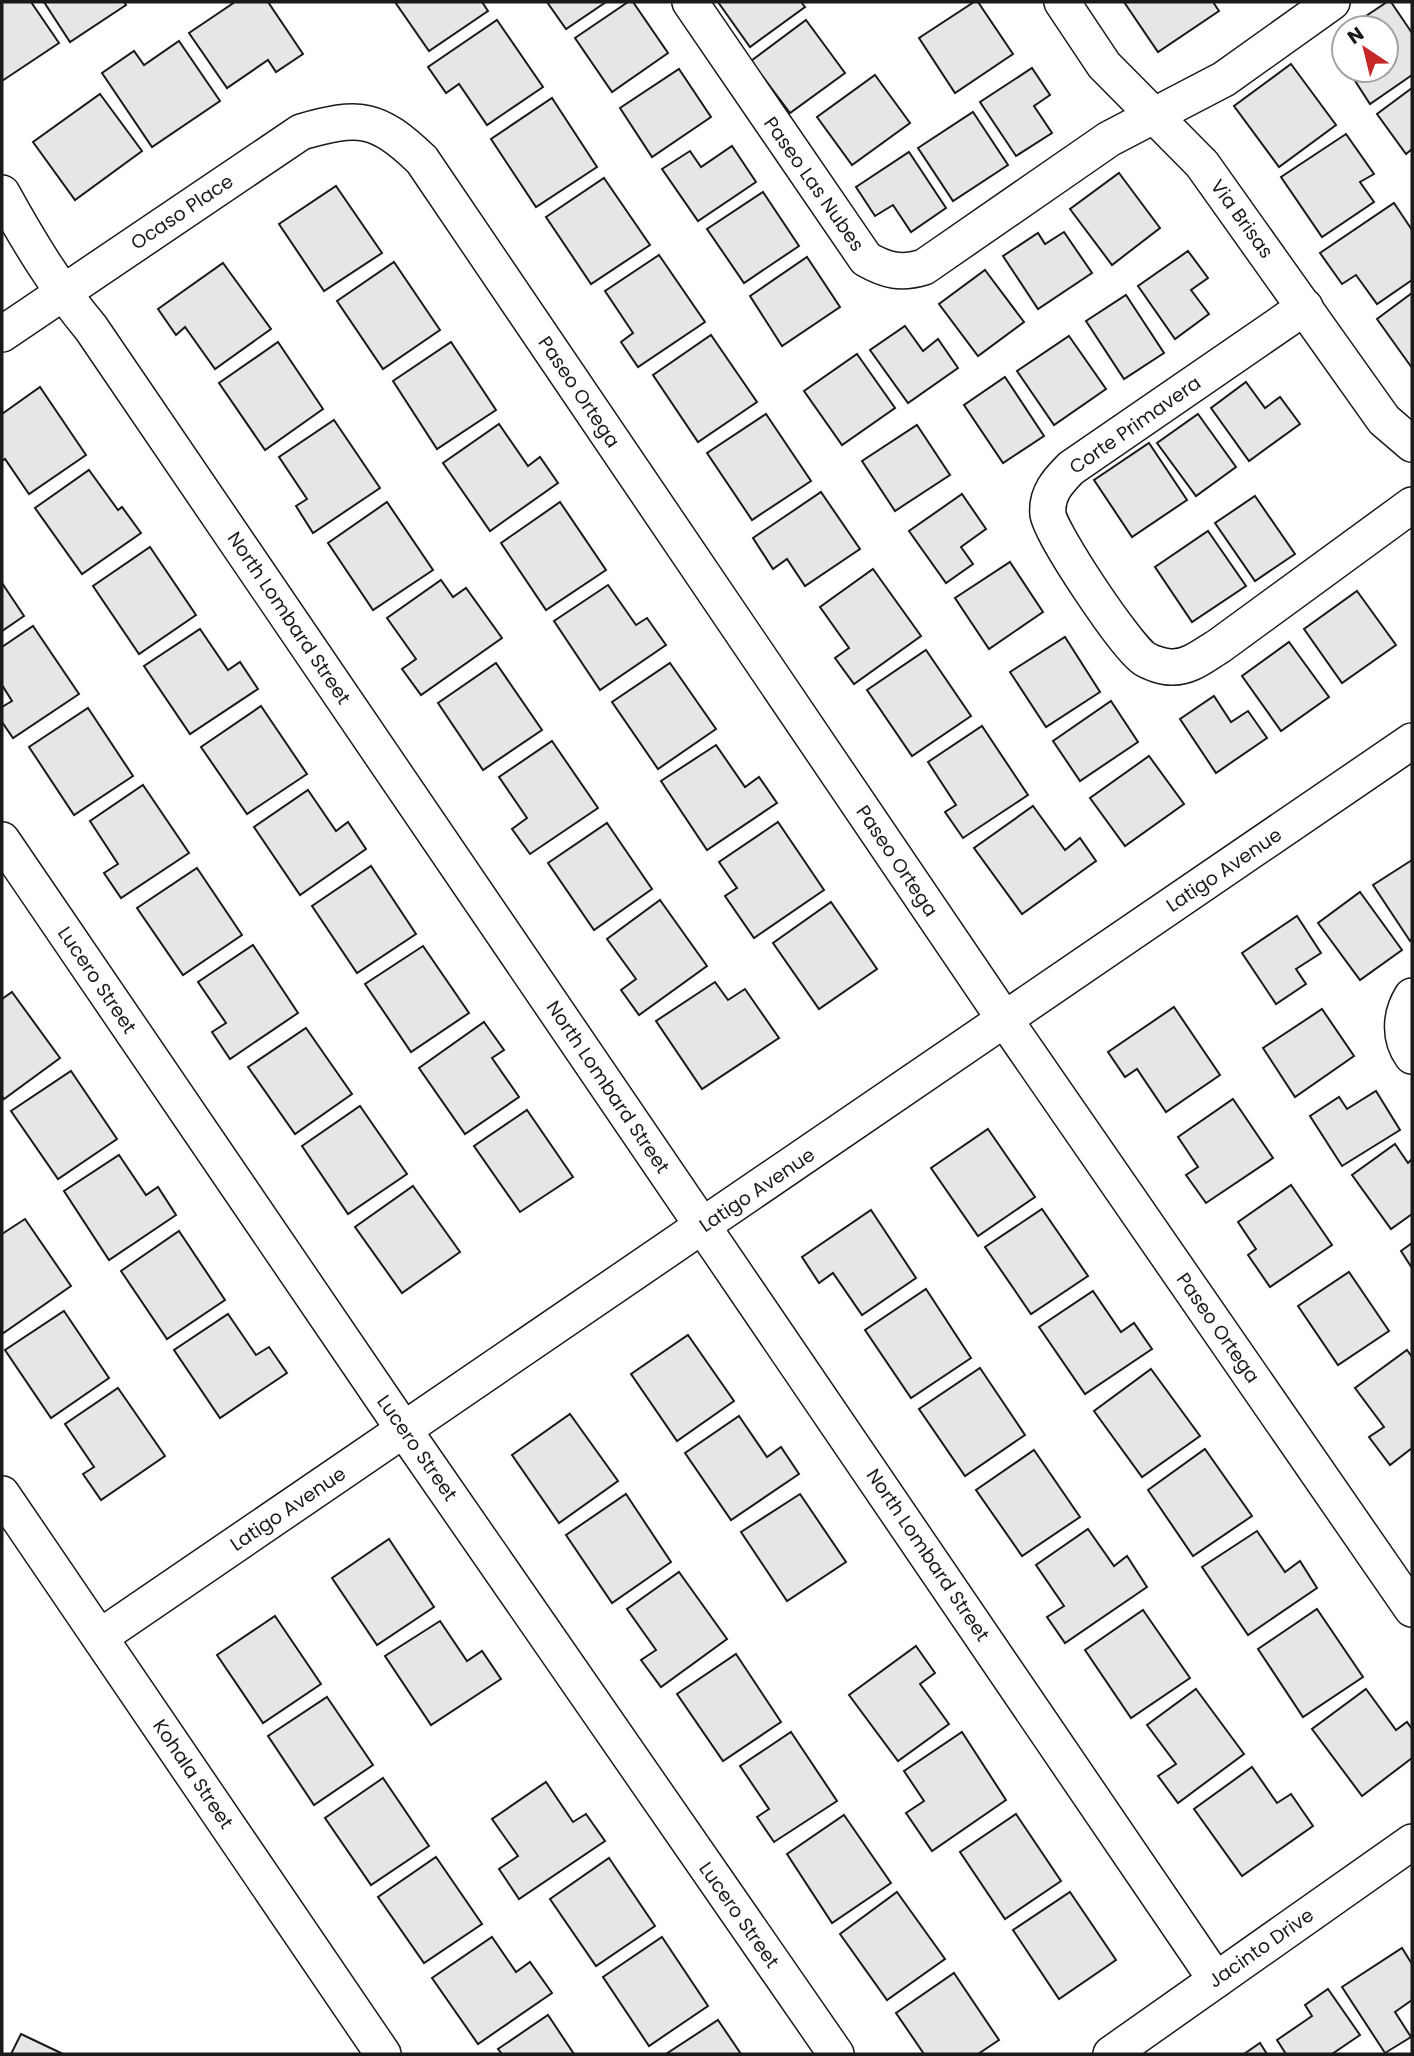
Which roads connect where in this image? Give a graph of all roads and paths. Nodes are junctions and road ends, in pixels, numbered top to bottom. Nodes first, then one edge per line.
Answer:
1 (690, 2) edge
2 (1062, 2) edge
3 (1332, 2) edge
4 (1155, 114) junction
5 (373, 124) joint
6 (2, 193) edge
7 (62, 293) junction
8 (1305, 307) junction
9 (2, 334) edge
10 (1412, 444) edge
11 (1412, 505) edge
12 (1412, 741) edge
13 (2, 840) edge
14 (1412, 996) edge
15 (1005, 1020) junction
16 (1412, 1056) edge
17 (703, 1226) junction
18 (404, 1430) junction
19 (2, 1494) edge
20 (1412, 1609) edge
21 (100, 1637) junction
22 (1412, 1842) edge
23 (1216, 1980) junction
24 (383, 2054) edge
25 (836, 2054) edge
26 (1111, 2054) edge

1 - 4 street, Paseo Las Nubes
2 - 4 street, Via Brisas
3 - 4 street, Paseo Las Nubes
4 - 8 street, Via Brisas
5 - 7 street, Ocaso Place
5 - 15 street, Paseo Ortega
6 - 7 street, North Lombard Street
7 - 9 street, Ocaso Place
7 - 17 street, North Lombard Street
8 - 10 street, Via Brisas
8 - 11 street, Corte Primavera
12 - 15 street, Latigo Avenue
13 - 18 street, Lucero Street
14 - 16 street
15 - 17 street, Latigo Avenue
15 - 20 street, Paseo Ortega
17 - 18 street, Latigo Avenue
17 - 23 street, North Lombard Street
18 - 21 street, Latigo Avenue
18 - 25 street, Lucero Street
19 - 21 street, Kohala Street
21 - 24 street, Kohala Street
22 - 23 street, Jacinto Drive
23 - 26 street, Jacinto Drive

